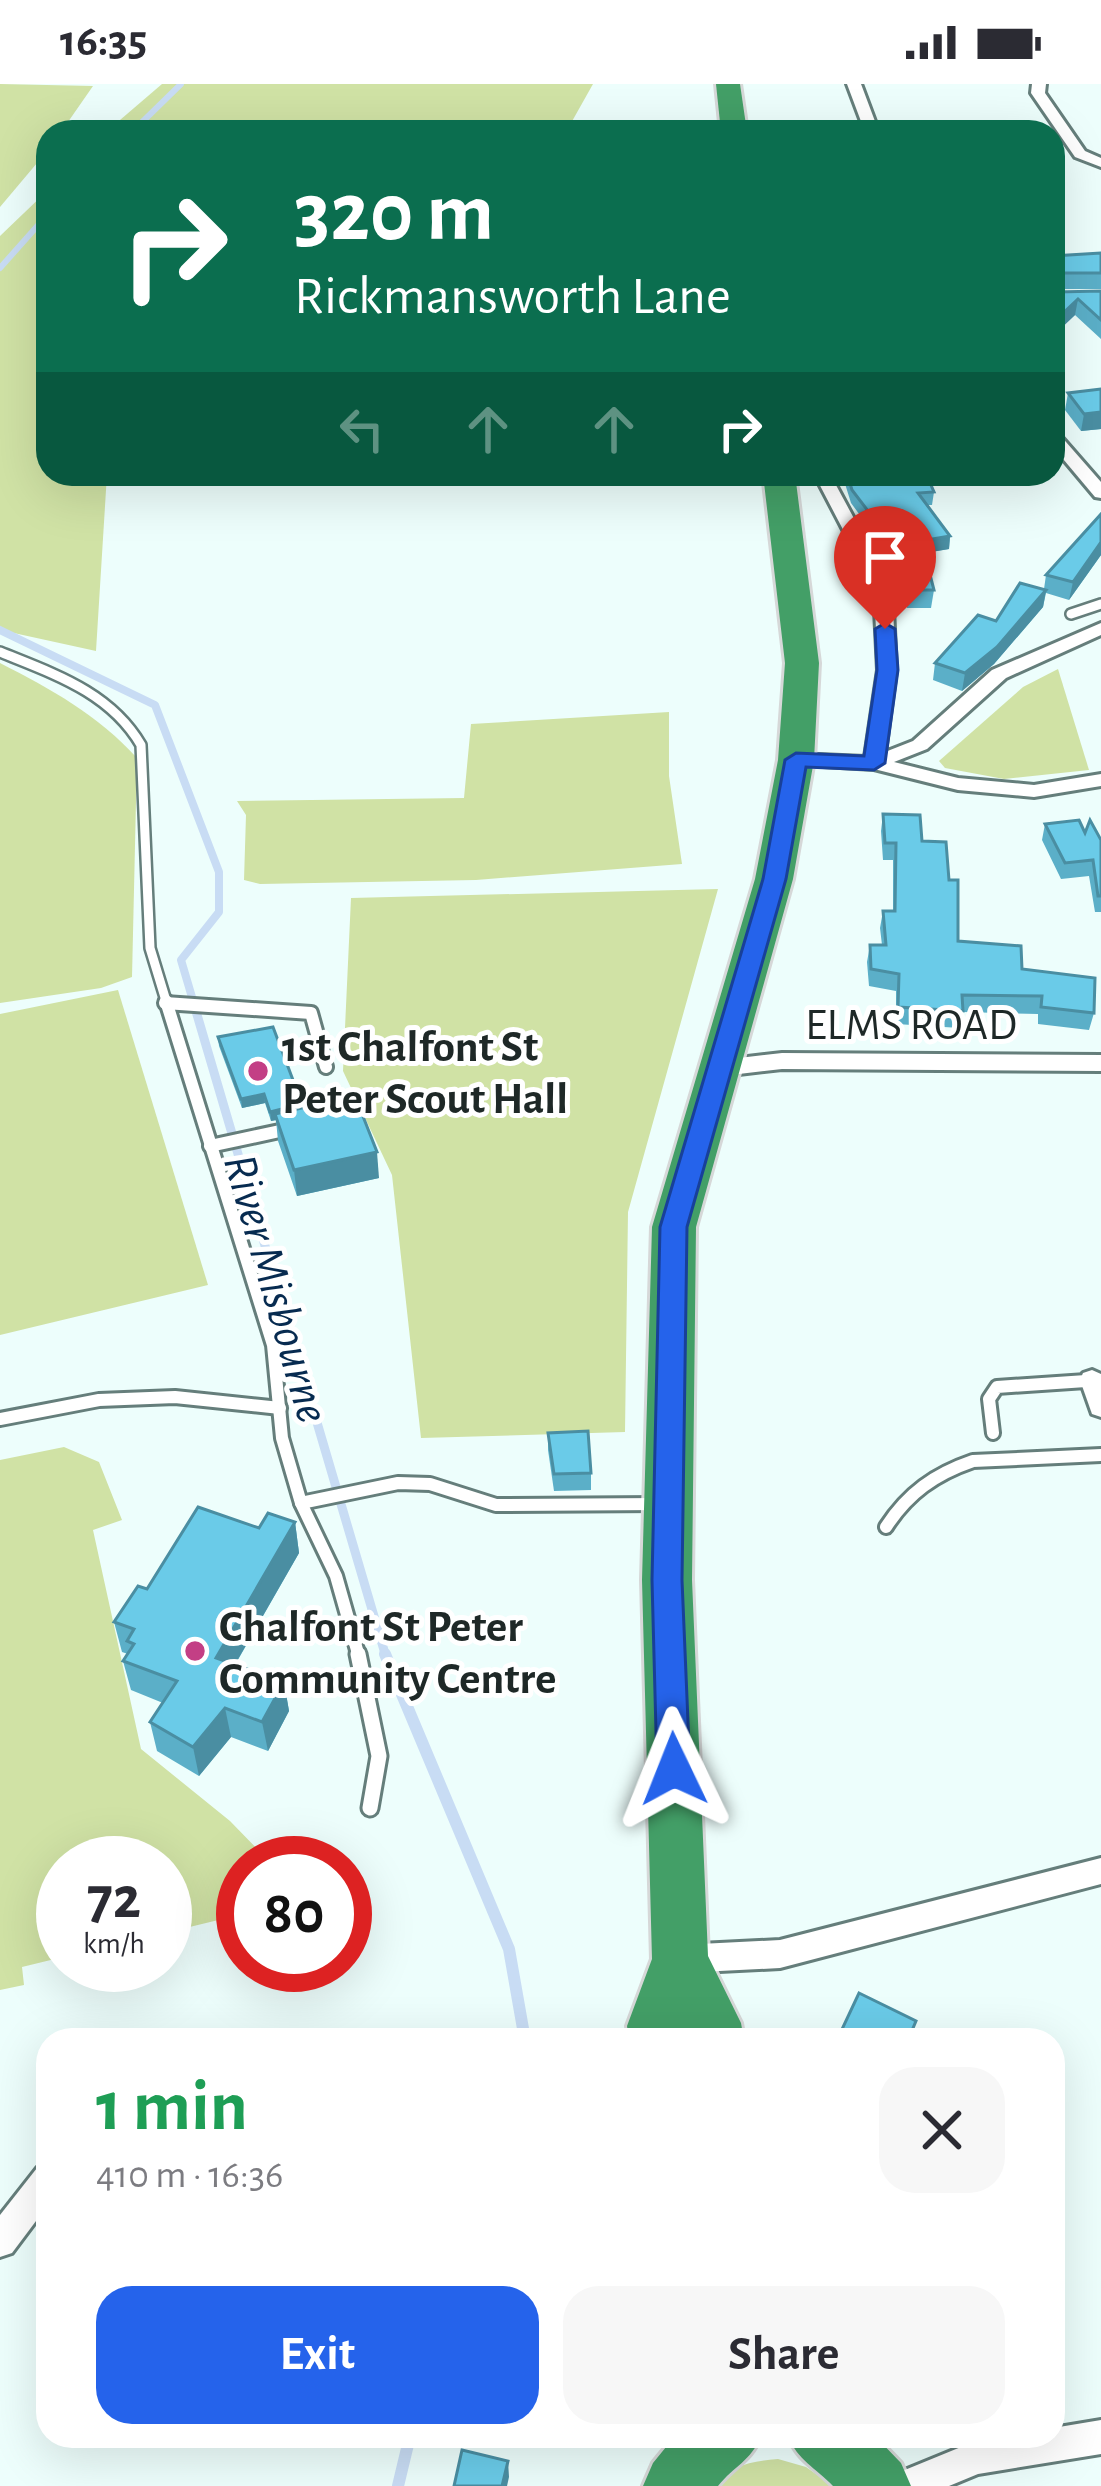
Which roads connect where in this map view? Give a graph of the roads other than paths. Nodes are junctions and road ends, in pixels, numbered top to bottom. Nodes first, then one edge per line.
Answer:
1 (728, 84) edge
2 (854, 84) edge
3 (1039, 84) edge
4 (732, 120) edge
5 (868, 120) edge
6 (1057, 120) edge
7 (1065, 132) edge
8 (1101, 163) edge
9 (1065, 451) edge
10 (780, 486) edge
11 (828, 486) edge
12 (1101, 493) edge
13 (1101, 604) edge
14 (1071, 614) dead end
15 (1101, 628) edge
16 (0, 652) edge
17 (796, 760) junction
18 (874, 763) junction
19 (1101, 780) edge
20 (165, 1003) junction
21 (1101, 1063) edge
22 (326, 1067) dead end
23 (722, 1068) junction
24 (303, 1125) edge
25 (210, 1146) junction
26 (1096, 1380) edge
27 (1101, 1407) edge
28 (280, 1408) junction
29 (0, 1419) edge
30 (993, 1432) dead end
31 (1101, 1455) edge
32 (301, 1503) junction
33 (668, 1504) junction
34 (886, 1527) dead end
35 (370, 1808) dead end
36 (1101, 1871) edge
37 (680, 1959) junction
38 (656, 2028) edge
39 (713, 2028) edge
40 (36, 2195) edge
41 (0, 2241) edge
42 (1101, 2437) edge
43 (1065, 2443) edge
44 (843, 2448) edge
45 (1033, 2448) edge
46 (878, 2486) edge
47 (907, 2486) edge

1 - 4 highway
2 - 5 street
3 - 6 street
7 - 8 street
9 - 12 street
10 - 17 highway
11 - 18 street
13 - 14 lane
15 - 18 street
16 - 20 lane
17 - 18 street
17 - 23 highway
18 - 19 street
20 - 22 lane
20 - 25 lane
21 - 23 street, ELMS ROAD
23 - 33 highway
24 - 25 lane
25 - 28 lane
26 - 27 street
26 - 30 lane
28 - 29 lane
28 - 32 lane
31 - 34 lane
32 - 33 lane
32 - 35 lane
33 - 37 highway
36 - 37 street
37 - 38 highway
37 - 39 highway
40 - 41 street
42 - 43 street
44 - 46 highway
45 - 47 street

